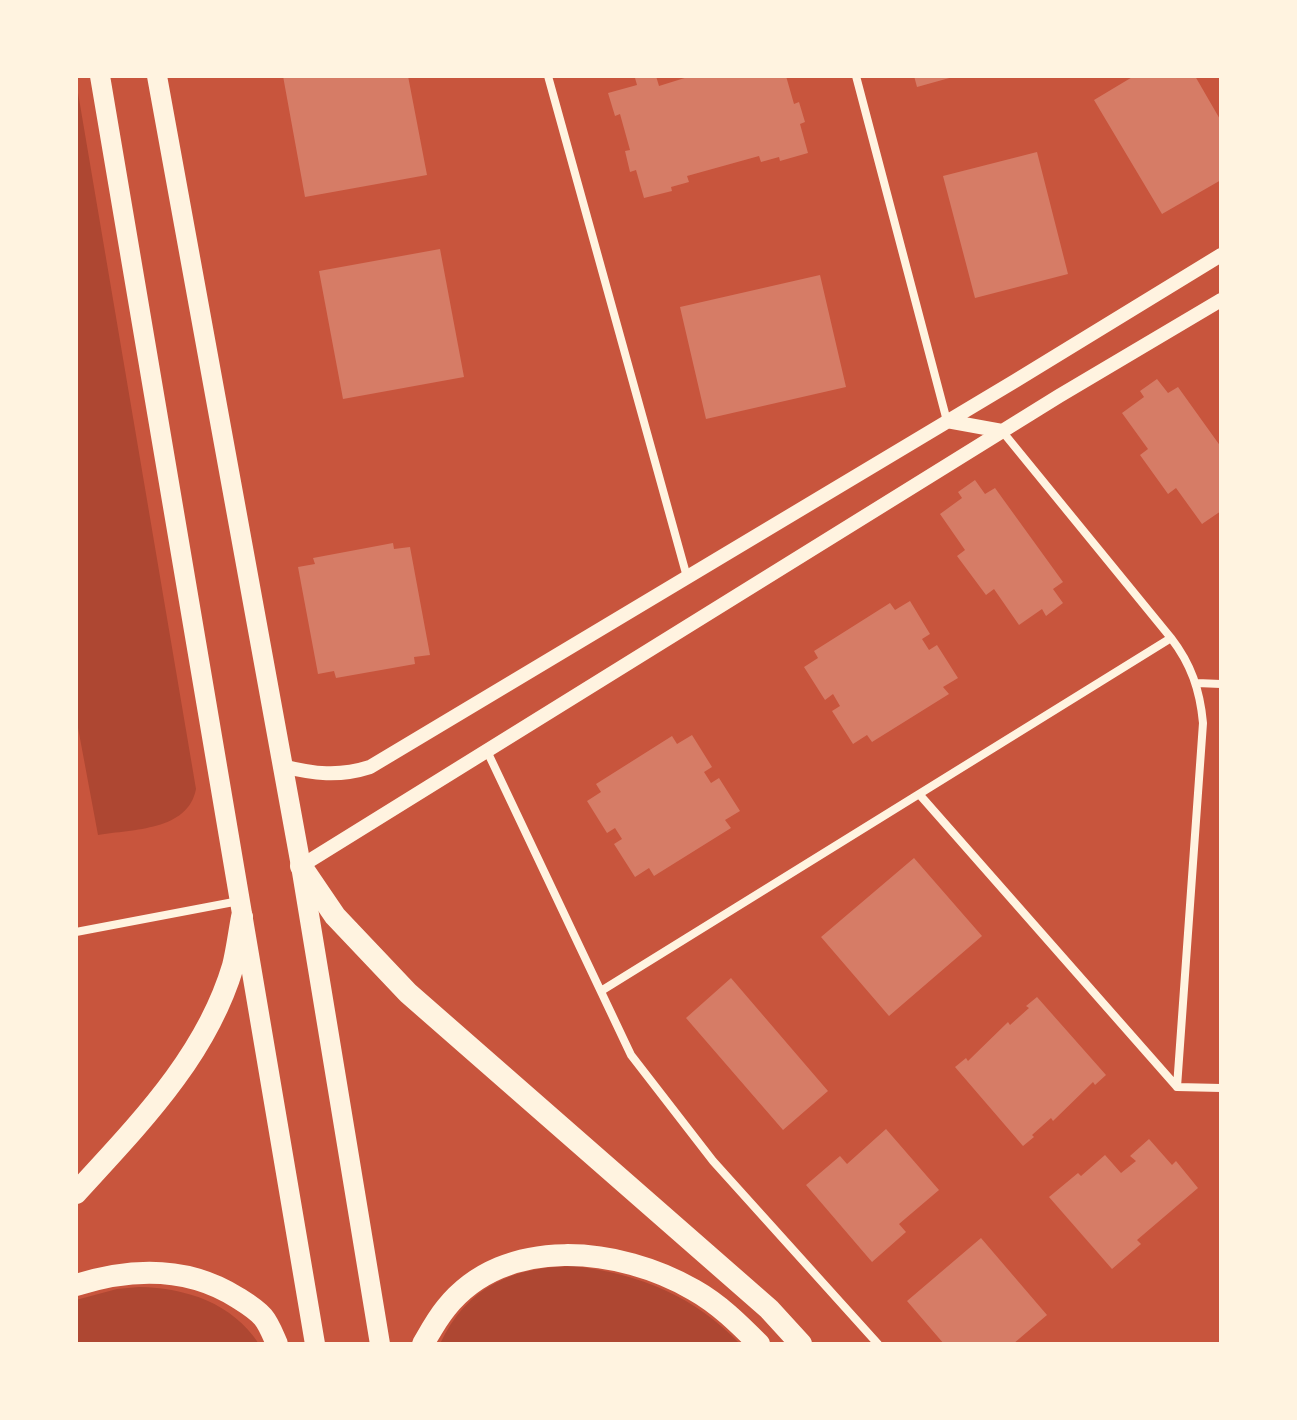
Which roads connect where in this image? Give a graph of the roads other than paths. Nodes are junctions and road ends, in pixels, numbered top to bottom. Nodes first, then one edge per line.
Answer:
1 (100, 76) edge
2 (157, 76) edge
3 (548, 76) edge
4 (856, 76) edge
5 (1221, 255) edge
6 (1221, 300) edge
7 (947, 421) junction
8 (1002, 431) junction
9 (687, 577) junction
10 (1171, 638) junction
11 (1197, 683) junction
12 (1221, 684) edge
13 (487, 751) junction
14 (282, 766) junction
15 (919, 794) junction
16 (301, 866) junction
17 (240, 909) junction
18 (76, 932) edge
19 (601, 991) junction
20 (1177, 1087) junction
21 (1221, 1088) edge
22 (76, 1193) edge
23 (76, 1285) edge
24 (277, 1344) edge
25 (315, 1344) edge
26 (380, 1344) edge
27 (423, 1344) edge
28 (759, 1344) edge
29 (801, 1344) edge
30 (878, 1344) edge

1 - 17 main road
2 - 14 main road
3 - 9 street
4 - 7 street
5 - 7 street
6 - 8 street
7 - 8 street
7 - 9 street
8 - 10 street
8 - 13 street
9 - 14 street
10 - 11 street
10 - 15 street
11 - 12 street
11 - 20 street
13 - 16 street
13 - 19 street
14 - 16 main road
15 - 19 street
15 - 20 street
16 - 26 main road
16 - 29 highway
17 - 18 street
17 - 22 highway
17 - 25 main road
19 - 30 street
20 - 21 street
23 - 24 highway
27 - 28 highway

